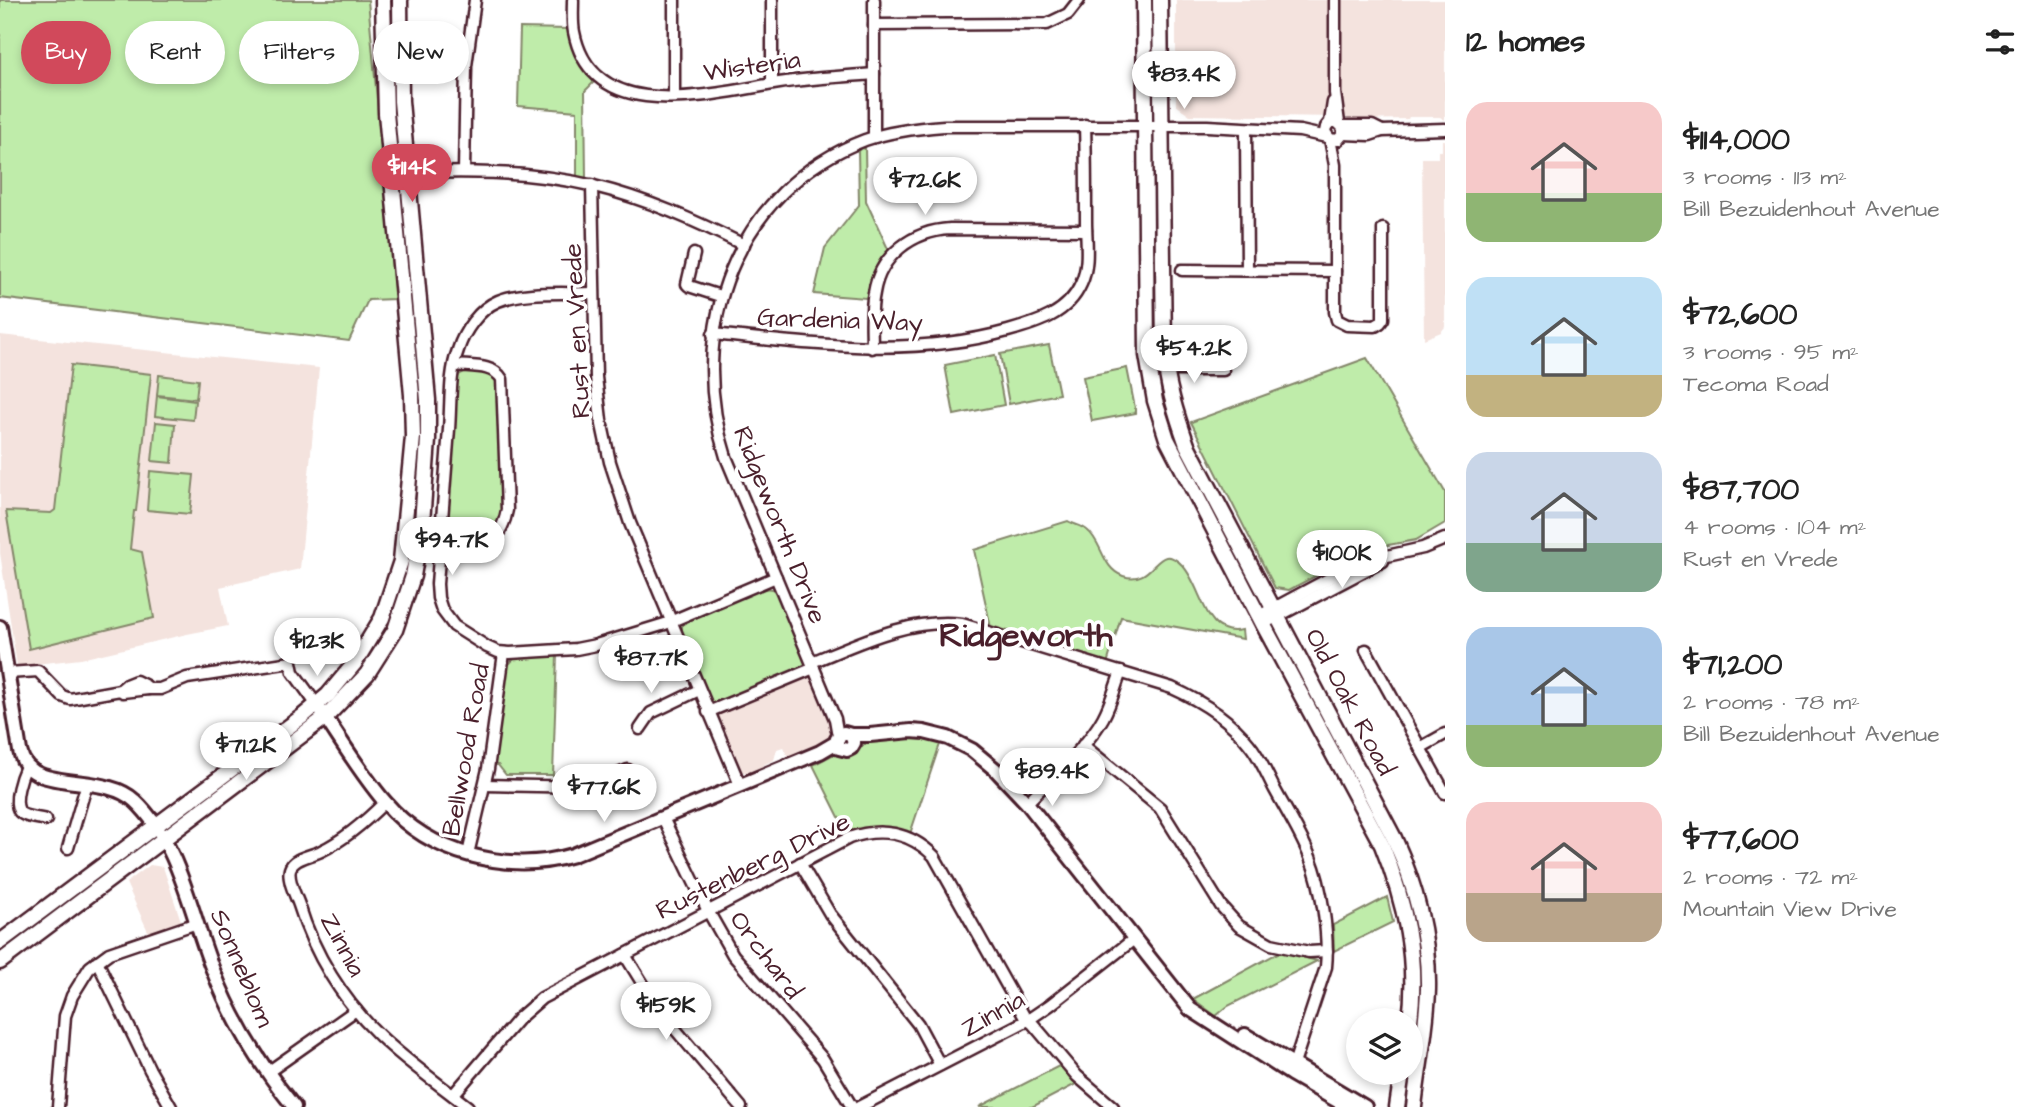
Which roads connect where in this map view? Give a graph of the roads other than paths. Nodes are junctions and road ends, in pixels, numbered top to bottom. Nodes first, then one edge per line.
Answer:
1 (383, 0) edge
2 (400, 0) edge
3 (475, 0) edge
4 (573, 0) edge
5 (674, 0) edge
6 (772, 0) edge
7 (874, 0) edge
8 (1079, 0) edge
9 (1144, 0) edge
10 (1160, 0) edge
11 (1334, 2) edge
12 (874, 24) junction
13 (874, 74) junction
14 (772, 84) junction
15 (674, 97) junction
16 (1085, 125) junction
17 (1145, 126) junction
18 (1161, 126) junction
19 (1445, 129) edge
20 (1246, 130) junction
21 (1335, 130) junction
22 (874, 137) junction
23 (464, 171) junction
24 (407, 173) junction
25 (391, 174) junction
26 (592, 186) junction
27 (1383, 229) dead end
28 (1086, 230) junction
29 (744, 246) junction
30 (694, 254) dead end
31 (1182, 270) dead end
32 (1247, 270) junction
33 (1335, 271) junction
34 (593, 293) junction
35 (720, 296) junction
36 (713, 334) junction
37 (872, 348) junction
38 (455, 365) junction
39 (1165, 370) junction
40 (1223, 370) dead end
41 (1445, 539) edge
42 (440, 542) junction
43 (776, 577) junction
44 (1275, 613) junction
45 (1261, 620) junction
46 (671, 621) junction
47 (0, 627) edge
48 (1366, 650) dead end
49 (504, 653) junction
50 (813, 665) junction
51 (1121, 672) junction
52 (8, 673) junction
53 (699, 690) junction
54 (321, 711) junction
55 (708, 712) junction
56 (640, 729) dead end
57 (1445, 734) edge
58 (845, 740) junction
59 (1083, 744) junction
60 (1420, 748) junction
61 (26, 766) junction
62 (628, 770) dead end
63 (87, 783) junction
64 (485, 785) junction
65 (740, 785) junction
66 (1445, 793) edge
67 (385, 802) junction
68 (1027, 803) junction
69 (663, 818) junction
70 (46, 820) dead end
71 (160, 832) junction
72 (68, 848) dead end
73 (468, 854) junction
74 (800, 863) junction
75 (708, 911) junction
76 (197, 923) junction
77 (1135, 939) junction
78 (0, 942) edge
79 (1327, 951) junction
80 (625, 955) junction
81 (97, 961) junction
82 (0, 962) edge
83 (1411, 1008) edge
84 (356, 1010) junction
85 (1028, 1020) junction
86 (940, 1065) junction
87 (1293, 1070) junction
88 (268, 1072) junction
89 (1400, 1085) edge
90 (453, 1095) junction
91 (58, 1107) edge
92 (172, 1107) edge
93 (295, 1107) edge
94 (468, 1107) edge
95 (741, 1107) edge
96 (852, 1107) edge
97 (859, 1107) edge
98 (1113, 1107) edge
99 (1348, 1107) edge
100 (1365, 1107) edge
101 (1397, 1107) edge
102 (1414, 1107) edge

1 - 25 main road
2 - 24 main road
3 - 23 street
4 - 15 street, Wisteria
5 - 15 street
6 - 14 street
7 - 12 street
8 - 12 street
9 - 17 main road, Old Oak Road
10 - 18 main road, Old Oak Road
11 - 21 street
12 - 13 street
13 - 14 street, Wisteria
13 - 22 street
14 - 15 street, Wisteria
16 - 17 street, Ridgeworth Drive
16 - 22 street, Ridgeworth Drive
16 - 28 street, Gardenia Way
17 - 18 street, Ridgeworth Drive
17 - 45 main road, Old Oak Road
18 - 20 street, Ridgeworth Drive
18 - 39 main road, Old Oak Road
19 - 21 street, Ridgeworth Drive
20 - 21 street, Ridgeworth Drive
20 - 32 street
21 - 33 street
22 - 29 street, Ridgeworth Drive
23 - 24 street
23 - 26 street
24 - 25 street
24 - 54 main road
25 - 54 main road
26 - 29 street
26 - 34 street, Rust en Vrede
27 - 33 street
28 - 37 street, Gardenia Way
28 - 37 street
29 - 35 street, Ridgeworth Drive
30 - 35 street
31 - 32 street
32 - 33 street
34 - 38 street
34 - 46 street, Rust en Vrede
35 - 36 street, Ridgeworth Drive
36 - 37 street, Gardenia Way
36 - 43 street, Ridgeworth Drive
38 - 42 street
38 - 42 street
39 - 40 street
39 - 44 main road, Old Oak Road
41 - 44 street
42 - 49 street
43 - 46 street
43 - 50 street, Ridgeworth Drive
44 - 45 street
44 - 102 main road, Old Oak Road
45 - 83 main road, Old Oak Road
46 - 49 street
46 - 53 street, Rust en Vrede
47 - 52 street
48 - 60 street
49 - 64 street, Bellwood Road
50 - 51 street
50 - 55 street
50 - 58 street, Ridgeworth Drive
51 - 59 street
51 - 79 street
52 - 54 street
52 - 61 street
53 - 55 street, Rust en Vrede
53 - 56 street
54 - 67 street
54 - 71 main road
55 - 65 street, Rust en Vrede
57 - 60 street
58 - 65 street
58 - 68 street
59 - 68 street
59 - 79 street
60 - 66 street
61 - 63 street, Sonneblom
61 - 70 street
62 - 64 street
63 - 71 street, Sonneblom
63 - 72 street
64 - 73 street, Bellwood Road
65 - 69 street
67 - 73 street
67 - 84 street, Zinnia
68 - 77 street
69 - 73 street
69 - 75 street, Orchard
71 - 76 street, Sonneblom
71 - 78 main road
71 - 82 main road
74 - 75 street, Rustenberg Drive
74 - 85 street, Rustenberg Drive
74 - 86 street
75 - 80 street, Rustenberg Drive
75 - 96 street, Orchard
76 - 81 street
76 - 88 street, Sonneblom
77 - 85 street, Zinnia
77 - 87 street
79 - 87 street
80 - 90 street, Rustenberg Drive
80 - 95 street
81 - 91 street
81 - 92 street
84 - 88 street
84 - 90 street, Zinnia
85 - 86 street, Zinnia
85 - 98 street, Rustenberg Drive
86 - 97 street, Zinnia
87 - 99 street
87 - 100 street
88 - 93 street, Sonneblom
89 - 101 main road
90 - 94 street, Zinnia

